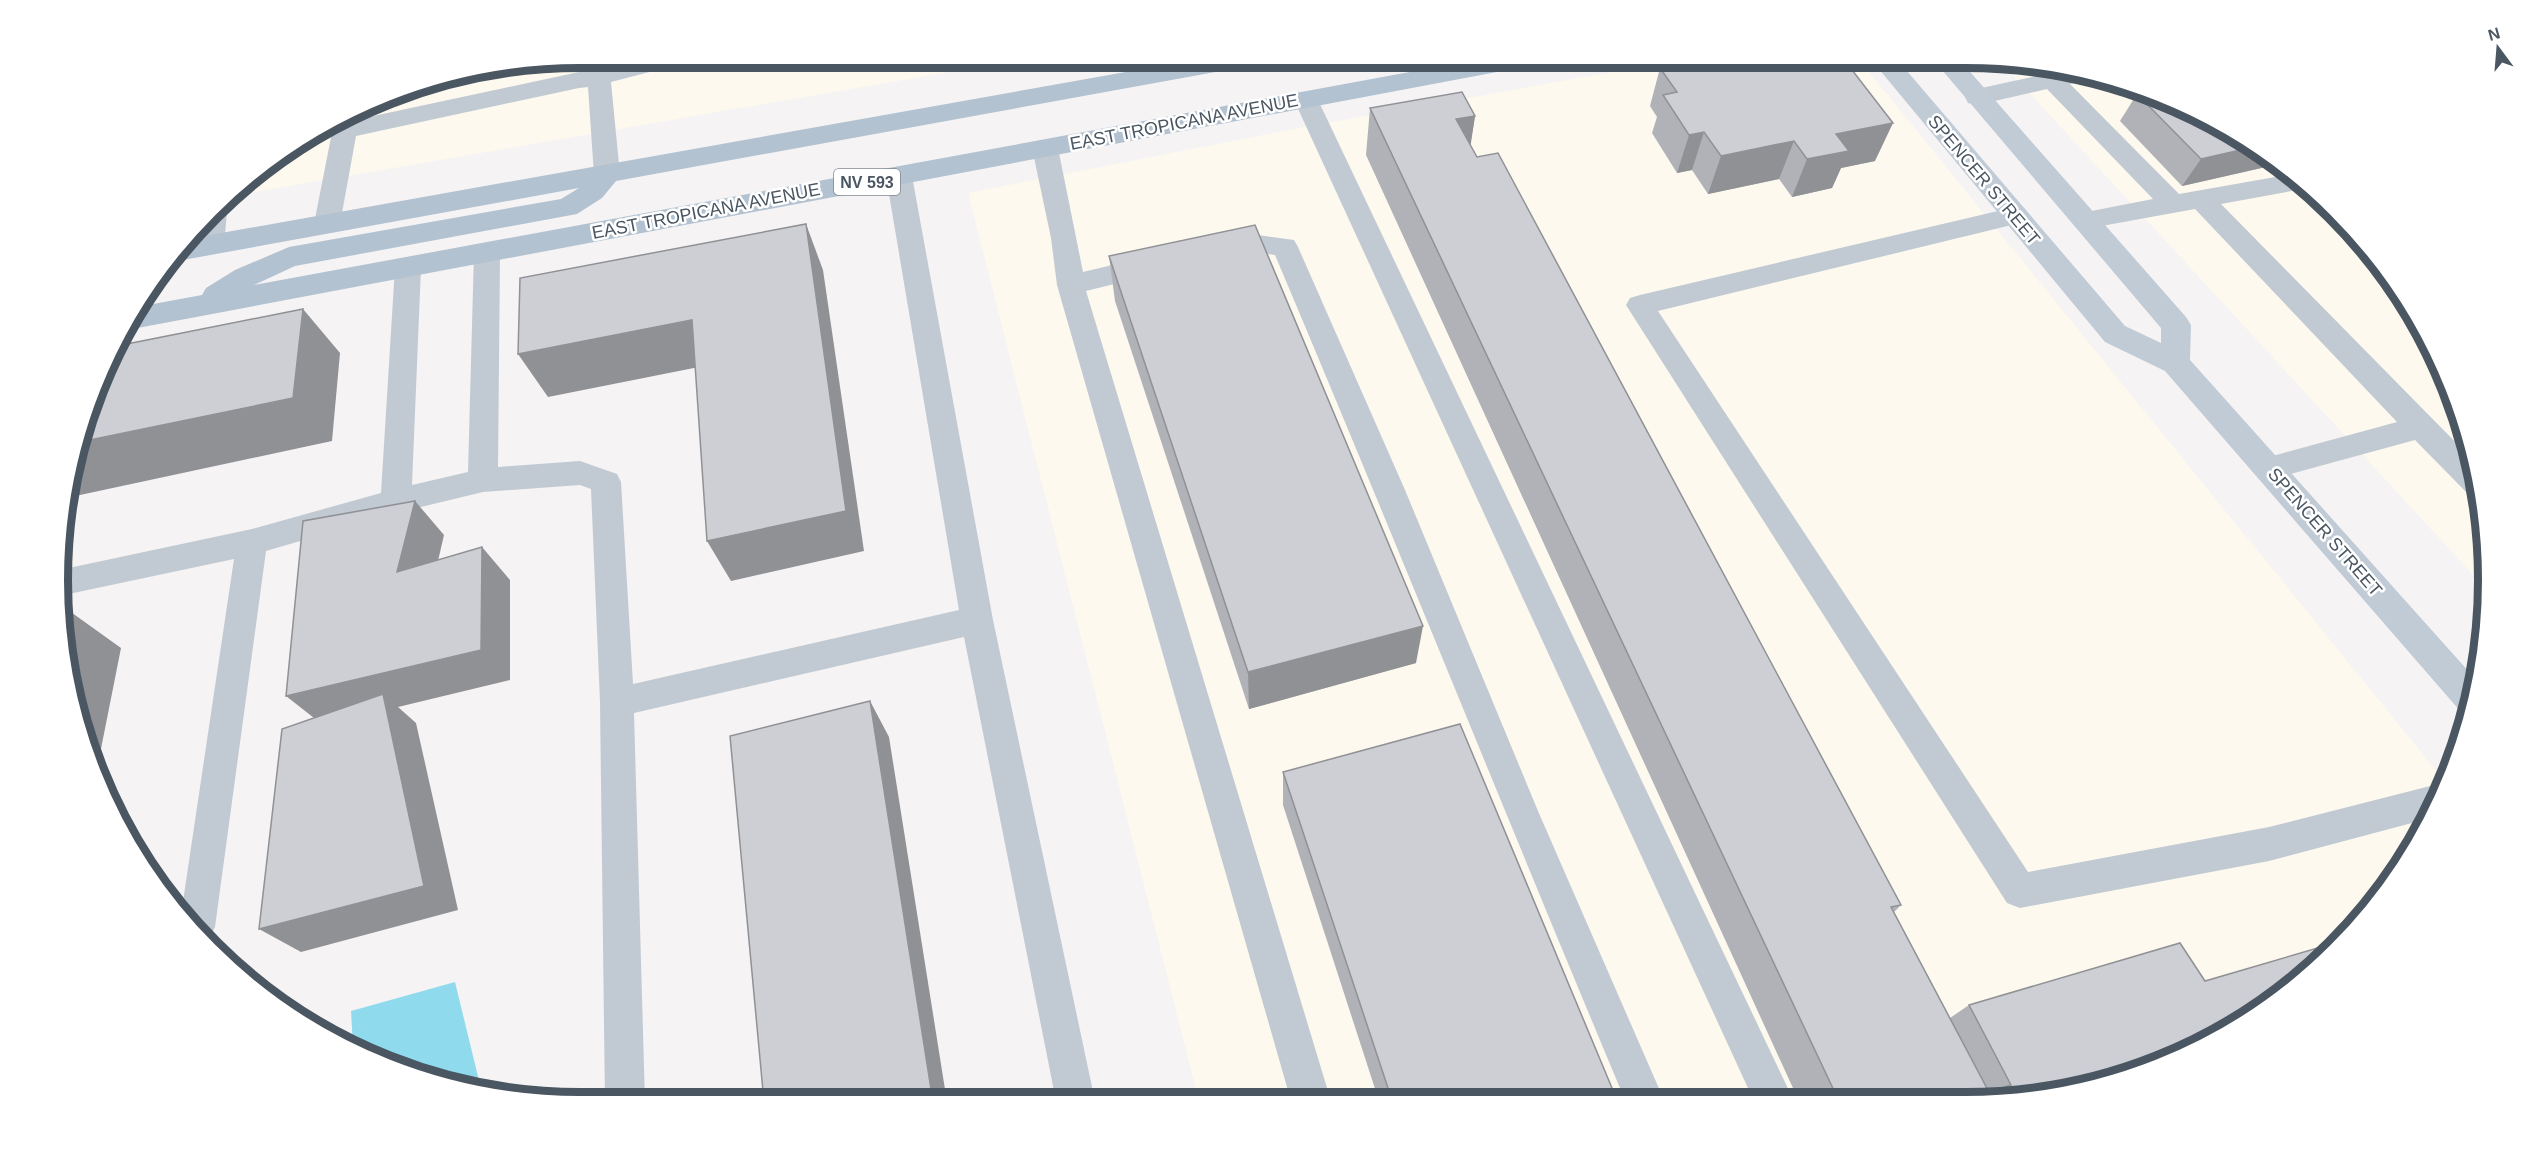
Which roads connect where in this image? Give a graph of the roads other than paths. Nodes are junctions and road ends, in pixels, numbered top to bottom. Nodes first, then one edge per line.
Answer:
1 (610, 68) edge
2 (1169, 68) edge
3 (1476, 68) edge
4 (1890, 68) edge
5 (1952, 68) edge
6 (585, 72) edge
7 (2066, 77) edge
8 (2052, 80) junction
9 (1977, 97) junction
10 (1306, 100) junction
11 (347, 123) edge
12 (339, 128) edge
13 (1045, 148) junction
14 (607, 175) junction
15 (899, 176) junction
16 (2291, 184) edge
17 (2202, 201) junction
18 (2174, 205) junction
19 (2015, 216) junction
20 (2085, 220) junction
21 (213, 223) edge
22 (327, 224) junction
23 (211, 245) junction
24 (189, 249) edge
25 (487, 252) junction
26 (408, 267) junction
27 (1071, 285) junction
28 (200, 306) junction
29 (141, 317) edge
30 (2175, 363) junction
31 (2420, 427) junction
32 (2269, 468) junction
33 (2467, 474) edge
34 (483, 480) junction
35 (396, 501) junction
36 (252, 542) junction
37 (68, 581) edge
38 (977, 620) junction
39 (2466, 693) edge
40 (617, 702) junction
41 (2428, 803) edge
42 (198, 921) edge
43 (625, 1092) edge
44 (1074, 1092) edge
45 (1308, 1092) edge
46 (1642, 1092) edge
47 (1770, 1092) edge

1 - 6 lane
2 - 14 main road
3 - 10 main road, EAST TROPICANA AVENUE / NV 593
4 - 19 street, SPENCER STREET
5 - 9 street
6 - 11 lane
6 - 14 lane
7 - 8 lane
8 - 9 lane
8 - 18 lane
9 - 20 street
10 - 13 main road, EAST TROPICANA AVENUE / NV 593
10 - 47 lane
12 - 22 lane
13 - 15 main road, EAST TROPICANA AVENUE / NV 593
13 - 27 lane
14 - 22 main road
14 - 28 main road
15 - 25 main road, EAST TROPICANA AVENUE / NV 593
15 - 38 lane
16 - 17 lane
17 - 18 lane
17 - 31 lane
18 - 20 lane
19 - 30 street, SPENCER STREET
19 - 41 lane
20 - 30 street
21 - 23 lane
22 - 23 main road
23 - 24 main road
25 - 26 main road, EAST TROPICANA AVENUE / NV 593
25 - 34 lane
26 - 28 main road, EAST TROPICANA AVENUE / NV 593
26 - 35 lane
27 - 45 lane
27 - 46 lane
28 - 29 main road, EAST TROPICANA AVENUE / NV 593
30 - 32 street, SPENCER STREET
31 - 32 lane
31 - 33 lane
32 - 39 street, SPENCER STREET
34 - 35 lane
34 - 40 lane
35 - 36 lane
36 - 37 lane
36 - 42 lane
38 - 40 lane
38 - 44 lane
40 - 43 lane

